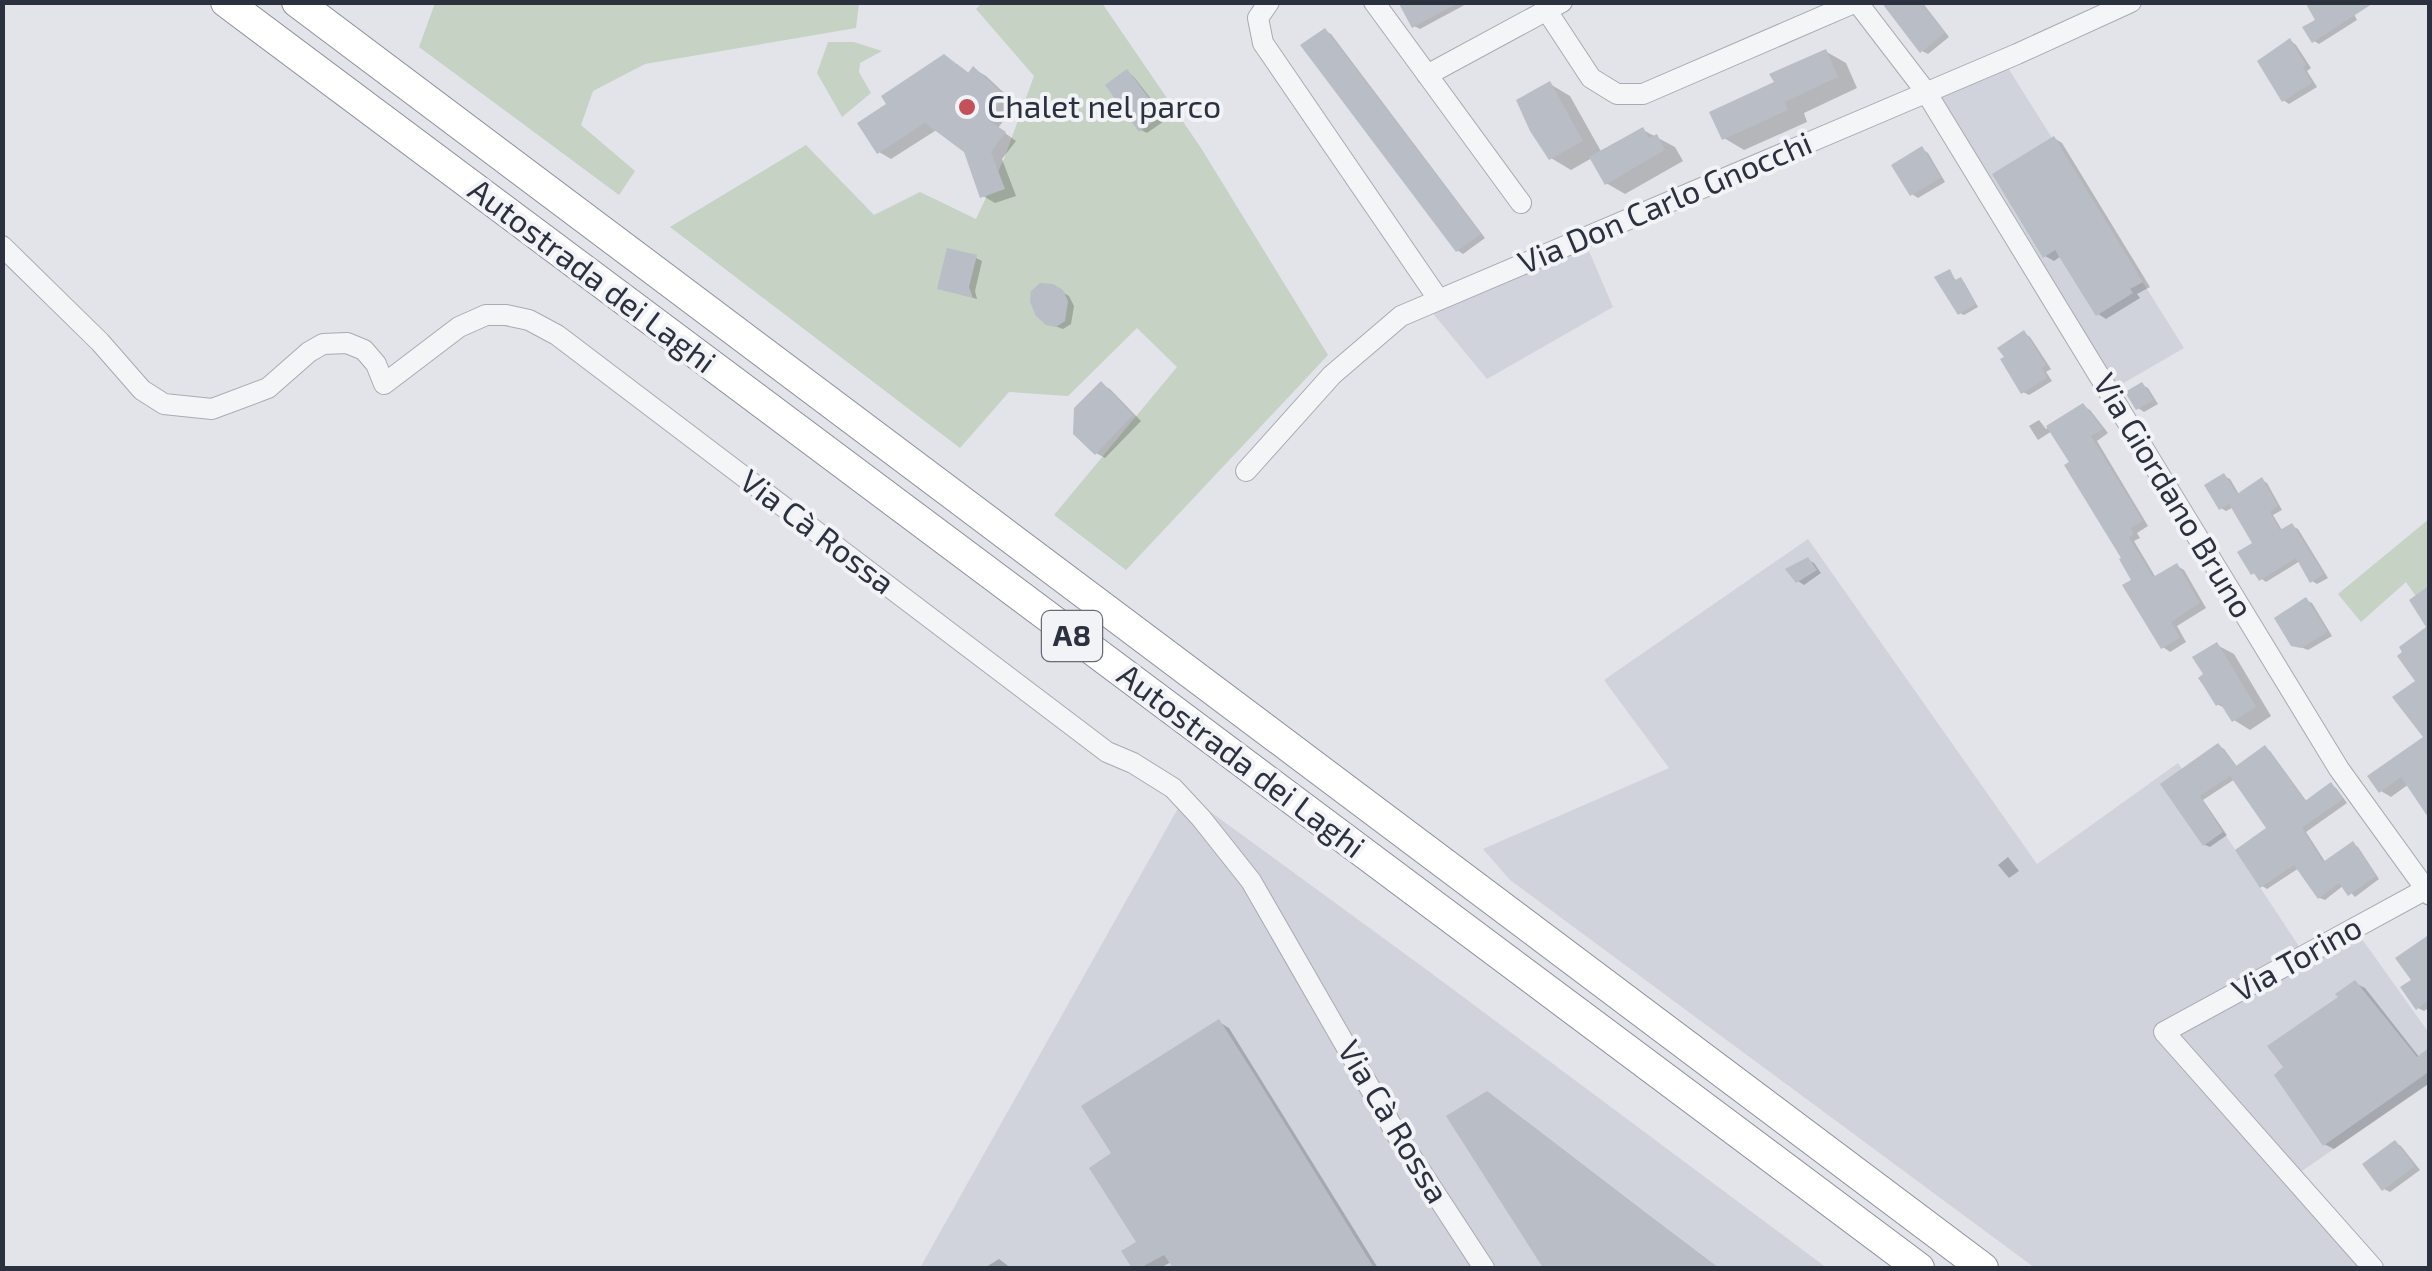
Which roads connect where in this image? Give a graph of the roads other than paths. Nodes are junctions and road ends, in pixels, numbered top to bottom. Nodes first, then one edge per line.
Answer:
1 (226, 2) edge
2 (297, 2) edge
3 (1270, 2) edge
4 (1374, 2) edge
5 (1857, 2) edge
6 (2118, 5) edge
7 (1554, 7) edge
8 (1427, 76) junction
9 (1926, 92) junction
10 (1521, 202) dead end
11 (2, 246) edge
12 (1438, 300) junction
13 (1246, 471) dead end
14 (2428, 890) edge
15 (1484, 1268) edge
16 (1919, 1268) edge
17 (1983, 1268) edge
18 (2373, 1268) edge

1 - 16 highway, Autostrada dei Laghi / A8
2 - 17 highway, Autostrada dei Laghi / A8
3 - 12 street
4 - 8 street
5 - 7 street
5 - 9 street, Via Giordano Bruno
6 - 9 street, Via Don Carlo Gnocchi
7 - 8 street
8 - 10 street
9 - 12 street, Via Don Carlo Gnocchi
9 - 14 street, Via Giordano Bruno
11 - 15 street, Via Cà Rossa
12 - 13 street, Via Don Carlo Gnocchi
14 - 18 street, Via Torino

